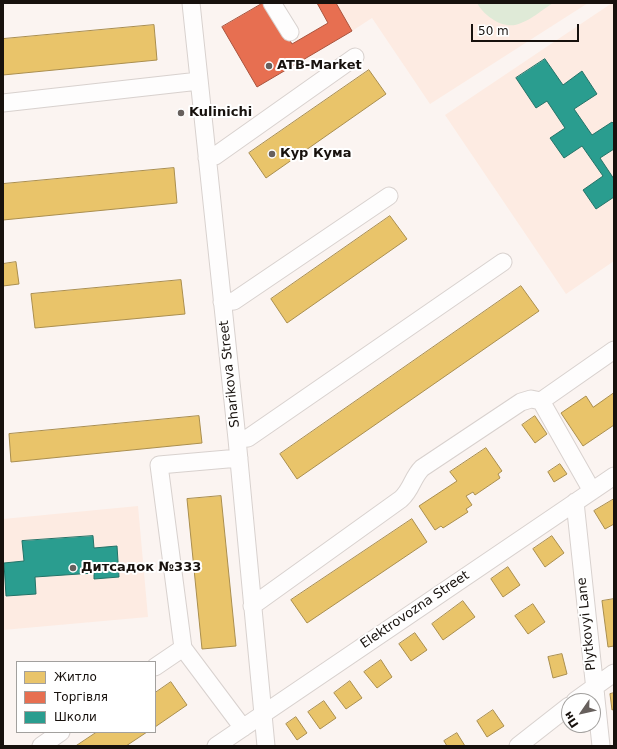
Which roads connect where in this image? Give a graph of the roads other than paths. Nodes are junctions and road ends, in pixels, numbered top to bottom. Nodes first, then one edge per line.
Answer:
1 (191, 3) edge
2 (272, 3) edge
3 (290, 32) dead end
4 (355, 57) dead end
5 (199, 81) junction
6 (3, 103) edge
7 (207, 158) junction
8 (389, 196) dead end
9 (503, 262) dead end
10 (222, 302) junction
11 (614, 350) edge
12 (541, 400) junction
13 (237, 439) junction
14 (239, 458) junction
15 (614, 476) edge
16 (592, 491) junction
17 (575, 502) junction
18 (252, 606) junction
19 (183, 648) junction
20 (156, 666) edge
21 (614, 673) edge
22 (593, 687) junction
23 (585, 693) edge
24 (561, 712) edge
25 (262, 713) junction
26 (243, 728) junction
27 (60, 733) edge
28 (41, 746) edge
29 (216, 746) edge
30 (266, 746) edge
31 (518, 746) edge
32 (601, 746) edge

1 - 5 street, Sharikova Street
2 - 3 street
4 - 7 street
5 - 6 street
5 - 7 street, Sharikova Street
7 - 10 street, Sharikova Street
8 - 10 street
9 - 13 street
10 - 13 street, Sharikova Street
11 - 12 street
12 - 16 street
12 - 18 street
13 - 14 street, Sharikova Street
14 - 18 street, Sharikova Street
14 - 19 street
15 - 16 street, Elektrovozna Street
16 - 17 street, Elektrovozna Street
17 - 22 street, Plytkovyi Lane
17 - 25 street, Elektrovozna Street
18 - 25 street, Sharikova Street
19 - 20 street
19 - 26 street
21 - 22 street
22 - 23 street
22 - 32 street, Plytkovyi Lane
24 - 31 street
25 - 26 street, Elektrovozna Street
25 - 30 street, Sharikova Street
26 - 29 street, Elektrovozna Street
27 - 28 street

